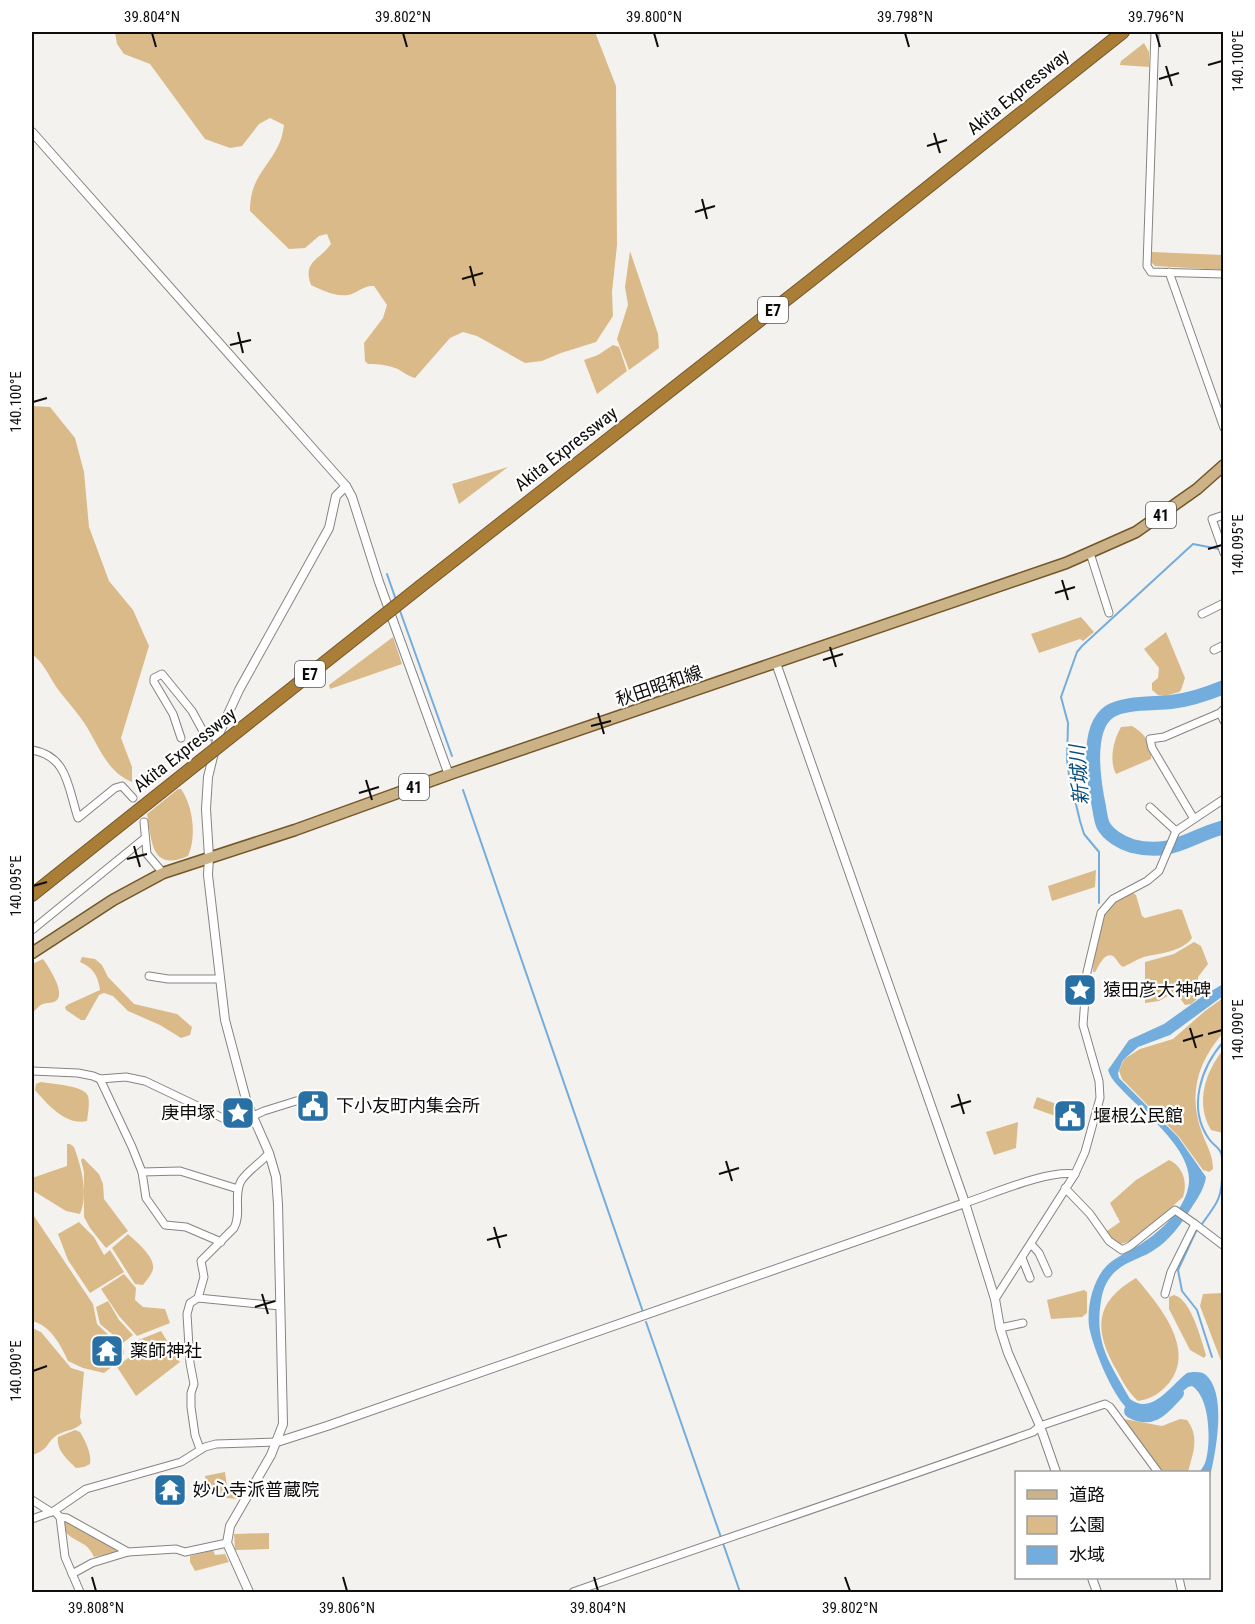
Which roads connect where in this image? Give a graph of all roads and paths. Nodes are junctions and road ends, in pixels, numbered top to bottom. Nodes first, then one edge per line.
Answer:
1 (1123, 32) edge
2 (1155, 32) edge
3 (32, 132) edge
4 (1169, 272) junction
5 (1224, 274) edge
6 (1224, 428) edge
7 (1224, 465) edge
8 (346, 486) junction
9 (1224, 515) edge
10 (1090, 553) junction
11 (1224, 553) edge
12 (1224, 603) edge
13 (1109, 613) dead end
14 (1203, 614) dead end
15 (1224, 645) edge
16 (1214, 650) dead end
17 (776, 663) junction
18 (1222, 711) edge
19 (1224, 721) edge
20 (218, 736) junction
21 (181, 738) dead end
22 (32, 750) edge
23 (449, 775) junction
24 (133, 798) dead end
25 (1224, 799) edge
26 (1150, 807) dead end
27 (1194, 819) junction
28 (144, 822) dead end
29 (1174, 834) junction
30 (145, 838) junction
31 (209, 857) junction
32 (163, 873) junction
33 (32, 895) edge
34 (32, 930) edge
35 (32, 953) edge
36 (149, 976) dead end
37 (219, 979) junction
38 (32, 1071) edge
39 (100, 1079) junction
40 (309, 1097) dead end
41 (252, 1117) junction
42 (269, 1153) junction
43 (142, 1172) junction
44 (1075, 1174) junction
45 (1065, 1188) junction
46 (238, 1189) junction
47 (965, 1203) junction
48 (1196, 1224) junction
49 (221, 1242) junction
50 (1030, 1244) junction
51 (1224, 1246) edge
52 (1022, 1258) junction
53 (1048, 1273) dead end
54 (1030, 1278) dead end
55 (1165, 1294) dead end
56 (198, 1298) junction
57 (995, 1299) junction
58 (280, 1306) junction
59 (1023, 1323) dead end
60 (1000, 1328) junction
61 (1040, 1426) junction
62 (277, 1442) junction
63 (200, 1449) junction
64 (1055, 1471) edge
65 (1157, 1471) edge
66 (32, 1500) edge
67 (55, 1513) junction
68 (32, 1519) edge
69 (227, 1543) junction
70 (128, 1552) junction
71 (72, 1574) junction
72 (80, 1593) edge
73 (249, 1593) edge
74 (573, 1593) edge

1 - 33 highway, Akita Expressway / E7, bridge
2 - 4 street
3 - 8 street
4 - 5 street
4 - 6 street
7 - 10 main road, 秋田昭和線 / 41
8 - 20 street
8 - 23 street
9 - 11 street
10 - 13 street
10 - 17 main road, 秋田昭和線 / 41
12 - 14 street
15 - 16 street
17 - 23 main road, 秋田昭和線 / 41
17 - 47 street
18 - 19 street
18 - 27 street
20 - 21 street
20 - 31 street
22 - 24 street
23 - 31 main road, 秋田昭和線 / 41
25 - 27 street
26 - 29 street
27 - 29 street
28 - 30 street
29 - 44 street
30 - 32 street
30 - 34 street
31 - 32 main road, 秋田昭和線 / 41
31 - 37 street
32 - 35 main road, 秋田昭和線 / 41
36 - 37 street
37 - 41 street
38 - 39 street
39 - 41 street
39 - 43 street
40 - 41 street
41 - 42 street
42 - 46 street
42 - 58 street
43 - 46 street
43 - 49 street
44 - 45 street
44 - 47 street
45 - 48 street
45 - 50 street
46 - 49 street
47 - 57 street
47 - 62 street
48 - 51 street
48 - 55 street
49 - 56 street
50 - 52 street
50 - 53 street
52 - 54 street
52 - 57 street
56 - 58 street
56 - 63 street
57 - 60 street
58 - 62 street
59 - 60 street
60 - 61 street
61 - 64 street
61 - 65 street
61 - 74 street
62 - 63 street
62 - 69 street
63 - 67 street
66 - 67 street
67 - 68 street
67 - 70 street
67 - 71 street
69 - 70 street
69 - 73 street
70 - 71 street
71 - 72 street

